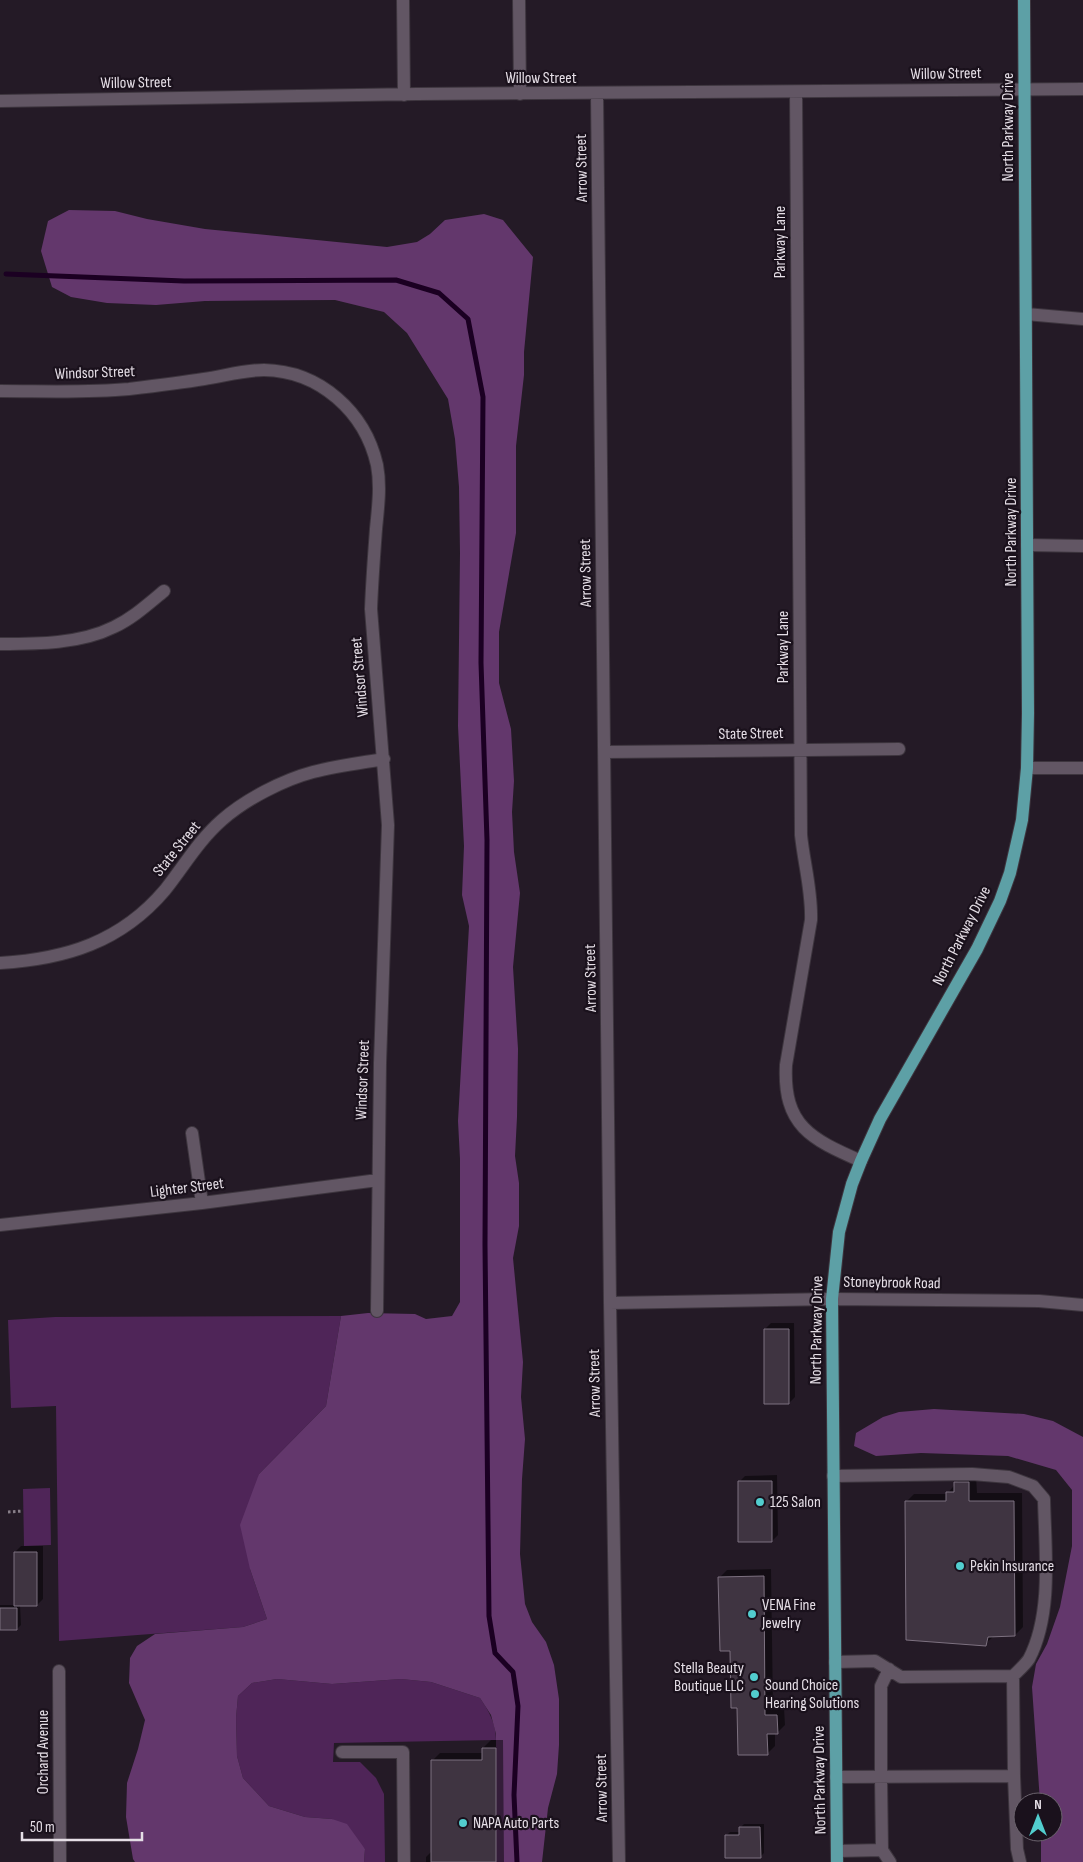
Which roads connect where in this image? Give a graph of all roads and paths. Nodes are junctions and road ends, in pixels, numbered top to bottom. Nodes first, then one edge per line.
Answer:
1 (403, 0) edge
2 (519, 0) edge
3 (1024, 0) edge
4 (1024, 89) junction
5 (1083, 89) edge
6 (796, 92) junction
7 (520, 94) junction
8 (597, 94) junction
9 (404, 95) junction
10 (0, 101) edge
11 (1026, 314) junction
12 (1083, 319) edge
13 (0, 390) edge
14 (1027, 545) junction
15 (1083, 546) edge
16 (164, 591) dead end
17 (0, 644) edge
18 (800, 749) junction
19 (899, 749) dead end
20 (605, 752) junction
21 (384, 759) junction
22 (1028, 768) junction
23 (1083, 768) edge
24 (0, 963) edge
25 (192, 1133) dead end
26 (861, 1161) junction
27 (378, 1180) junction
28 (202, 1203) junction
29 (0, 1225) edge
30 (832, 1299) junction
31 (610, 1303) junction
32 (1083, 1305) edge
33 (377, 1311) dead end
34 (833, 1476) junction
35 (23, 1511) dead end
36 (8, 1512) dead end
37 (835, 1662) junction
38 (889, 1669) junction
39 (59, 1672) dead end
40 (1013, 1676) junction
41 (342, 1752) dead end
42 (1014, 1776) junction
43 (836, 1777) junction
44 (881, 1777) junction
45 (882, 1850) junction
46 (837, 1856) edge
47 (60, 1862) edge
48 (404, 1862) edge
49 (619, 1862) edge
50 (890, 1862) edge
51 (1020, 1862) edge

1 - 9 street
2 - 7 street
3 - 4 main road, North Parkway Drive
4 - 5 street, Willow Street
4 - 6 street, Willow Street
4 - 11 main road, North Parkway Drive
6 - 8 street, Willow Street
6 - 18 street, Parkway Lane
7 - 8 street, Willow Street
7 - 9 street, Willow Street
8 - 20 street, Arrow Street
9 - 10 street, Willow Street
11 - 12 street
11 - 14 main road, North Parkway Drive
13 - 21 street, Windsor Street
14 - 15 street
14 - 22 main road, North Parkway Drive
16 - 17 street
18 - 19 street, State Street
18 - 20 street, State Street
18 - 26 street, Parkway Lane
20 - 31 street, Arrow Street
21 - 24 street, State Street
21 - 27 street, Windsor Street
22 - 23 street
22 - 26 main road, North Parkway Drive
25 - 28 street
26 - 30 main road, North Parkway Drive
27 - 28 street, Lighter Street
27 - 33 street, Windsor Street
28 - 29 street, Lighter Street
30 - 31 street, Stoneybrook Road
30 - 32 street, Stoneybrook Road
30 - 34 main road, North Parkway Drive
31 - 49 street, Arrow Street
34 - 37 main road, North Parkway Drive
34 - 40 street
35 - 36 path
37 - 38 street
37 - 43 main road, North Parkway Drive
38 - 40 street
38 - 44 street
39 - 47 street, Orchard Avenue
40 - 42 street
41 - 48 street
42 - 44 street
42 - 51 street
43 - 44 street
43 - 46 main road, North Parkway Drive
44 - 45 street
45 - 46 street
45 - 50 street

